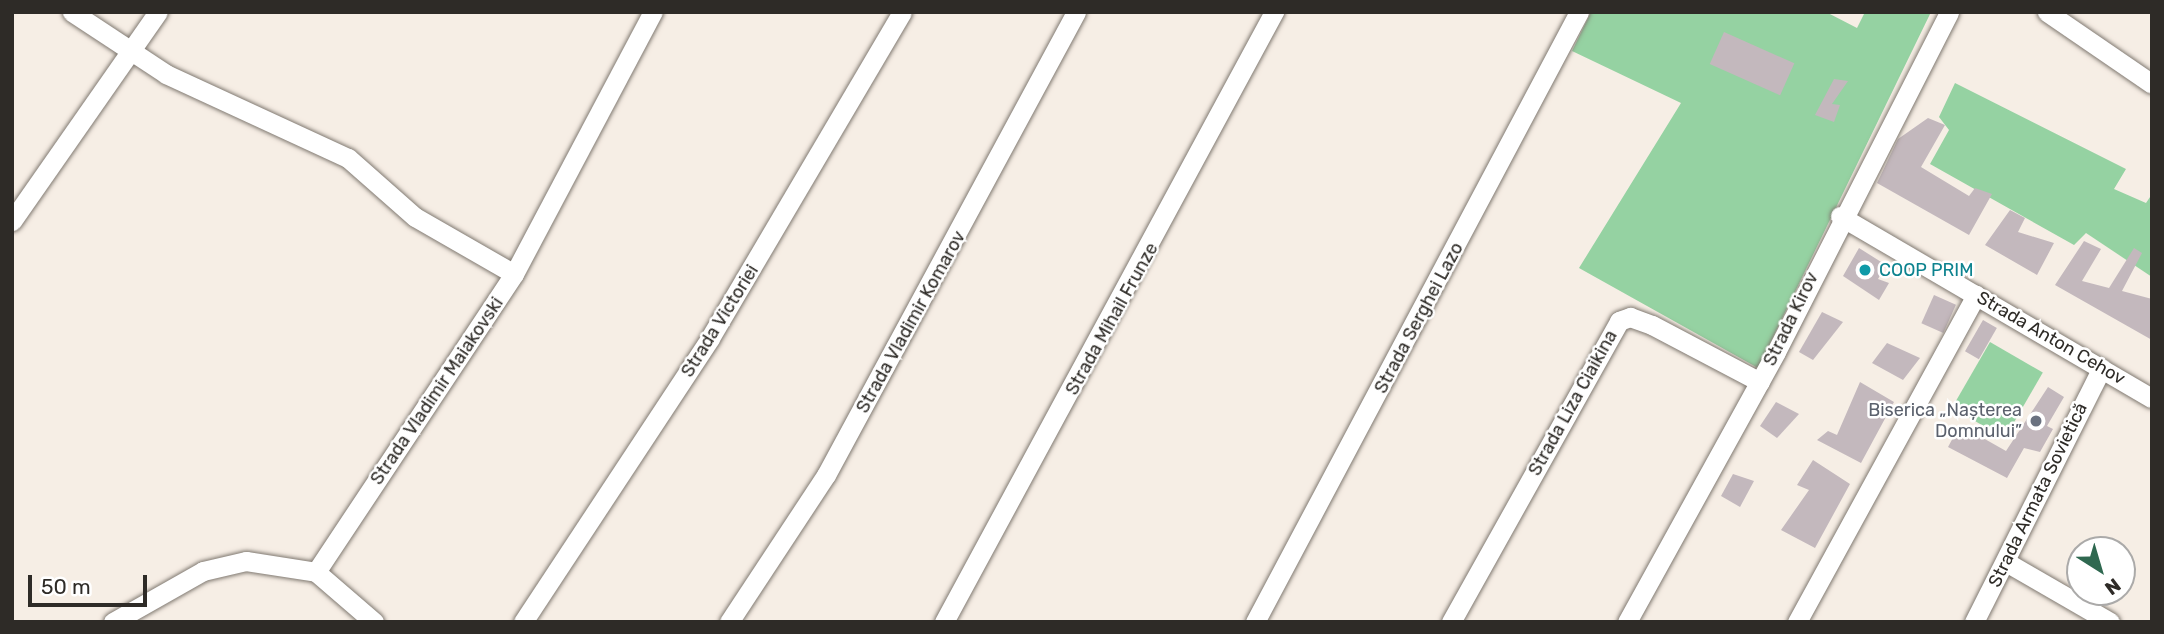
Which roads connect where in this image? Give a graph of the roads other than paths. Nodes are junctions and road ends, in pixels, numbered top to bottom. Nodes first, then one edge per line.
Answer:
1 (72, 12) edge
2 (158, 12) edge
3 (653, 12) edge
4 (902, 12) edge
5 (1076, 12) edge
6 (1274, 12) edge
7 (1579, 12) edge
8 (1950, 12) edge
9 (2047, 12) edge
10 (136, 51) junction
11 (2152, 84) edge
12 (1840, 216) junction
13 (12, 221) edge
14 (514, 274) junction
15 (1976, 295) junction
16 (2102, 368) junction
17 (1760, 382) junction
18 (2152, 398) edge
19 (2006, 562) junction
20 (316, 572) junction
21 (113, 622) edge
22 (374, 622) edge
23 (523, 622) edge
24 (729, 622) edge
25 (944, 622) edge
26 (1255, 622) edge
27 (1451, 622) edge
28 (1627, 622) edge
29 (1797, 622) edge
30 (1974, 622) edge
31 (2110, 622) edge

1 - 10 street
2 - 10 street
3 - 14 street, Strada Vladimir Maiakovski
4 - 23 street, Strada Victoriei
5 - 24 street, Strada Vladimir Komarov
6 - 25 street, Strada Mihail Frunze
7 - 26 street, Strada Serghei Lazo
8 - 12 street, Strada Kirov
9 - 11 street
10 - 13 street
10 - 14 street
12 - 15 street, Strada Anton Cehov
12 - 17 street, Strada Kirov
14 - 20 street, Strada Vladimir Maiakovski
15 - 16 street, Strada Anton Cehov
15 - 29 street
16 - 18 street, Strada Anton Cehov
16 - 19 street, Strada Armata Sovietică
17 - 27 street, Strada Liza Ciaikina
17 - 28 street, Strada Kirov
19 - 30 street, Strada Armata Sovietică
19 - 31 street
20 - 21 street
20 - 22 street

